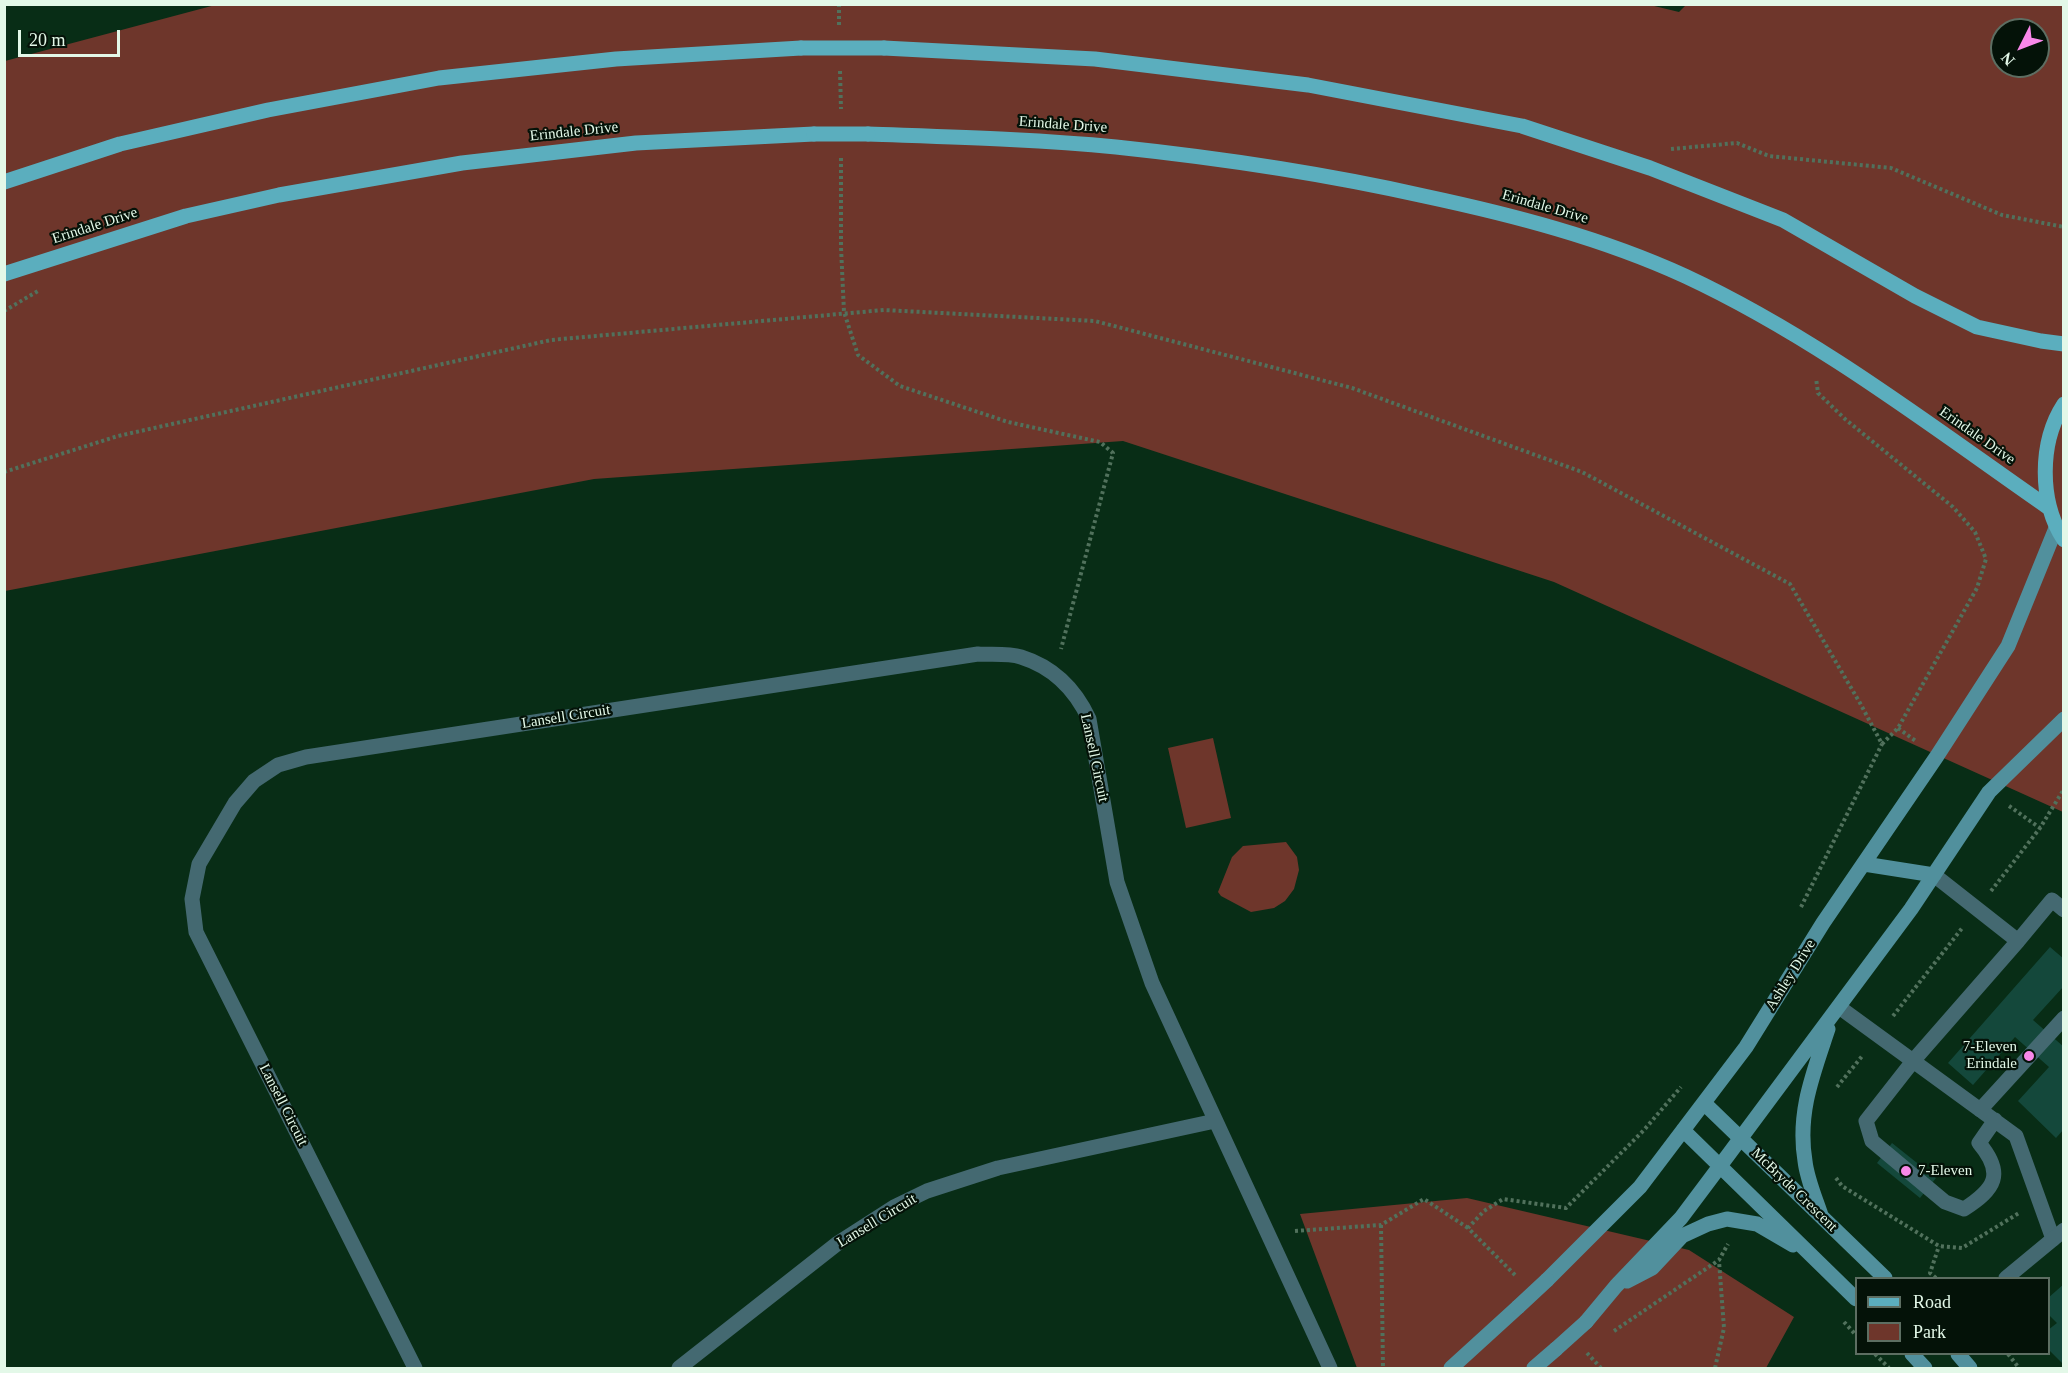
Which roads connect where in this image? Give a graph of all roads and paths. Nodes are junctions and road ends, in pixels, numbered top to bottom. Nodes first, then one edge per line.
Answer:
1 (1667, 149) dead end
2 (4, 182) edge
3 (2064, 227) edge
4 (4, 274) edge
5 (844, 312) junction
6 (2064, 344) edge
7 (1822, 351) junction
8 (2064, 404) edge
9 (4, 472) edge
10 (2049, 508) junction
11 (2060, 534) edge
12 (1055, 673) junction
13 (2064, 720) edge
14 (1882, 744) junction
15 (2064, 789) edge
16 (2040, 828) dead end
17 (1864, 864) junction
18 (1934, 875) junction
19 (1800, 909) dead end
20 (2064, 910) edge
21 (2018, 941) junction
22 (1836, 1011) junction
23 (2064, 1018) edge
24 (1913, 1061) junction
25 (1688, 1079) dead end
26 (1704, 1102) junction
27 (1980, 1110) junction
28 (1215, 1120) junction
29 (1995, 1120) junction
30 (1683, 1130) junction
31 (1741, 1138) junction
32 (1720, 1166) junction
33 (1257, 1212) junction
34 (1821, 1216) junction
35 (1381, 1225) junction
36 (1468, 1228) junction
37 (2058, 1235) edge
38 (1728, 1243) dead end
39 (1939, 1246) dead end
40 (1813, 1257) junction
41 (1719, 1260) junction
42 (1884, 1277) edge
43 (1935, 1277) edge
44 (2007, 1277) edge
45 (1518, 1279) dead end
46 (1616, 1286) junction
47 (1855, 1297) edge
48 (1840, 1318) dead end
49 (1611, 1333) dead end
50 (1855, 1333) edge
51 (1583, 1349) dead end
52 (1877, 1355) edge
53 (1915, 1355) edge
54 (1960, 1355) edge
55 (2009, 1355) edge
56 (415, 1368) edge
57 (679, 1368) edge
58 (1330, 1368) edge
59 (1383, 1368) edge
60 (1451, 1368) edge
61 (1534, 1368) edge
62 (1601, 1368) edge
63 (1715, 1368) edge
64 (1890, 1368) edge
65 (1925, 1368) edge
66 (1970, 1368) edge
67 (2019, 1368) edge

1 - 3 path
2 - 6 main road, bridge
4 - 7 main road, Erindale Drive, bridge
5 - 9 path
5 - 12 path
5 - 14 path
7 - 10 main road, Erindale Drive
7 - 14 path
8 - 10 main road
10 - 11 main road
11 - 17 street, Ashley Drive
12 - 28 street, Lansell Circuit
12 - 56 street, Lansell Circuit
13 - 18 street
14 - 19 path
15 - 16 path
17 - 18 street
17 - 26 street, Ashley Drive
18 - 21 street
18 - 22 street
20 - 21 street
21 - 24 street
22 - 24 street
22 - 31 street
22 - 34 street
23 - 27 street
24 - 27 street
24 - 29 street
25 - 36 path
26 - 30 street, Ashley Drive
26 - 31 street, McBryde Crescent
27 - 29 street
28 - 33 street, Lansell Circuit
28 - 57 street, Lansell Circuit
29 - 37 street
30 - 32 street
30 - 60 street, Ashley Drive, bridge
31 - 32 street
31 - 34 street, McBryde Crescent
32 - 40 street
32 - 46 street
33 - 35 path
33 - 58 street, Lansell Circuit
34 - 42 street, McBryde Crescent
35 - 36 path
35 - 59 path
36 - 45 path
37 - 44 street
38 - 41 path
39 - 43 path
40 - 46 street
40 - 47 street
41 - 49 path
41 - 63 path
46 - 61 street, bridge
48 - 50 path
51 - 62 path
52 - 64 path
53 - 65 street
54 - 66 street
55 - 67 path

